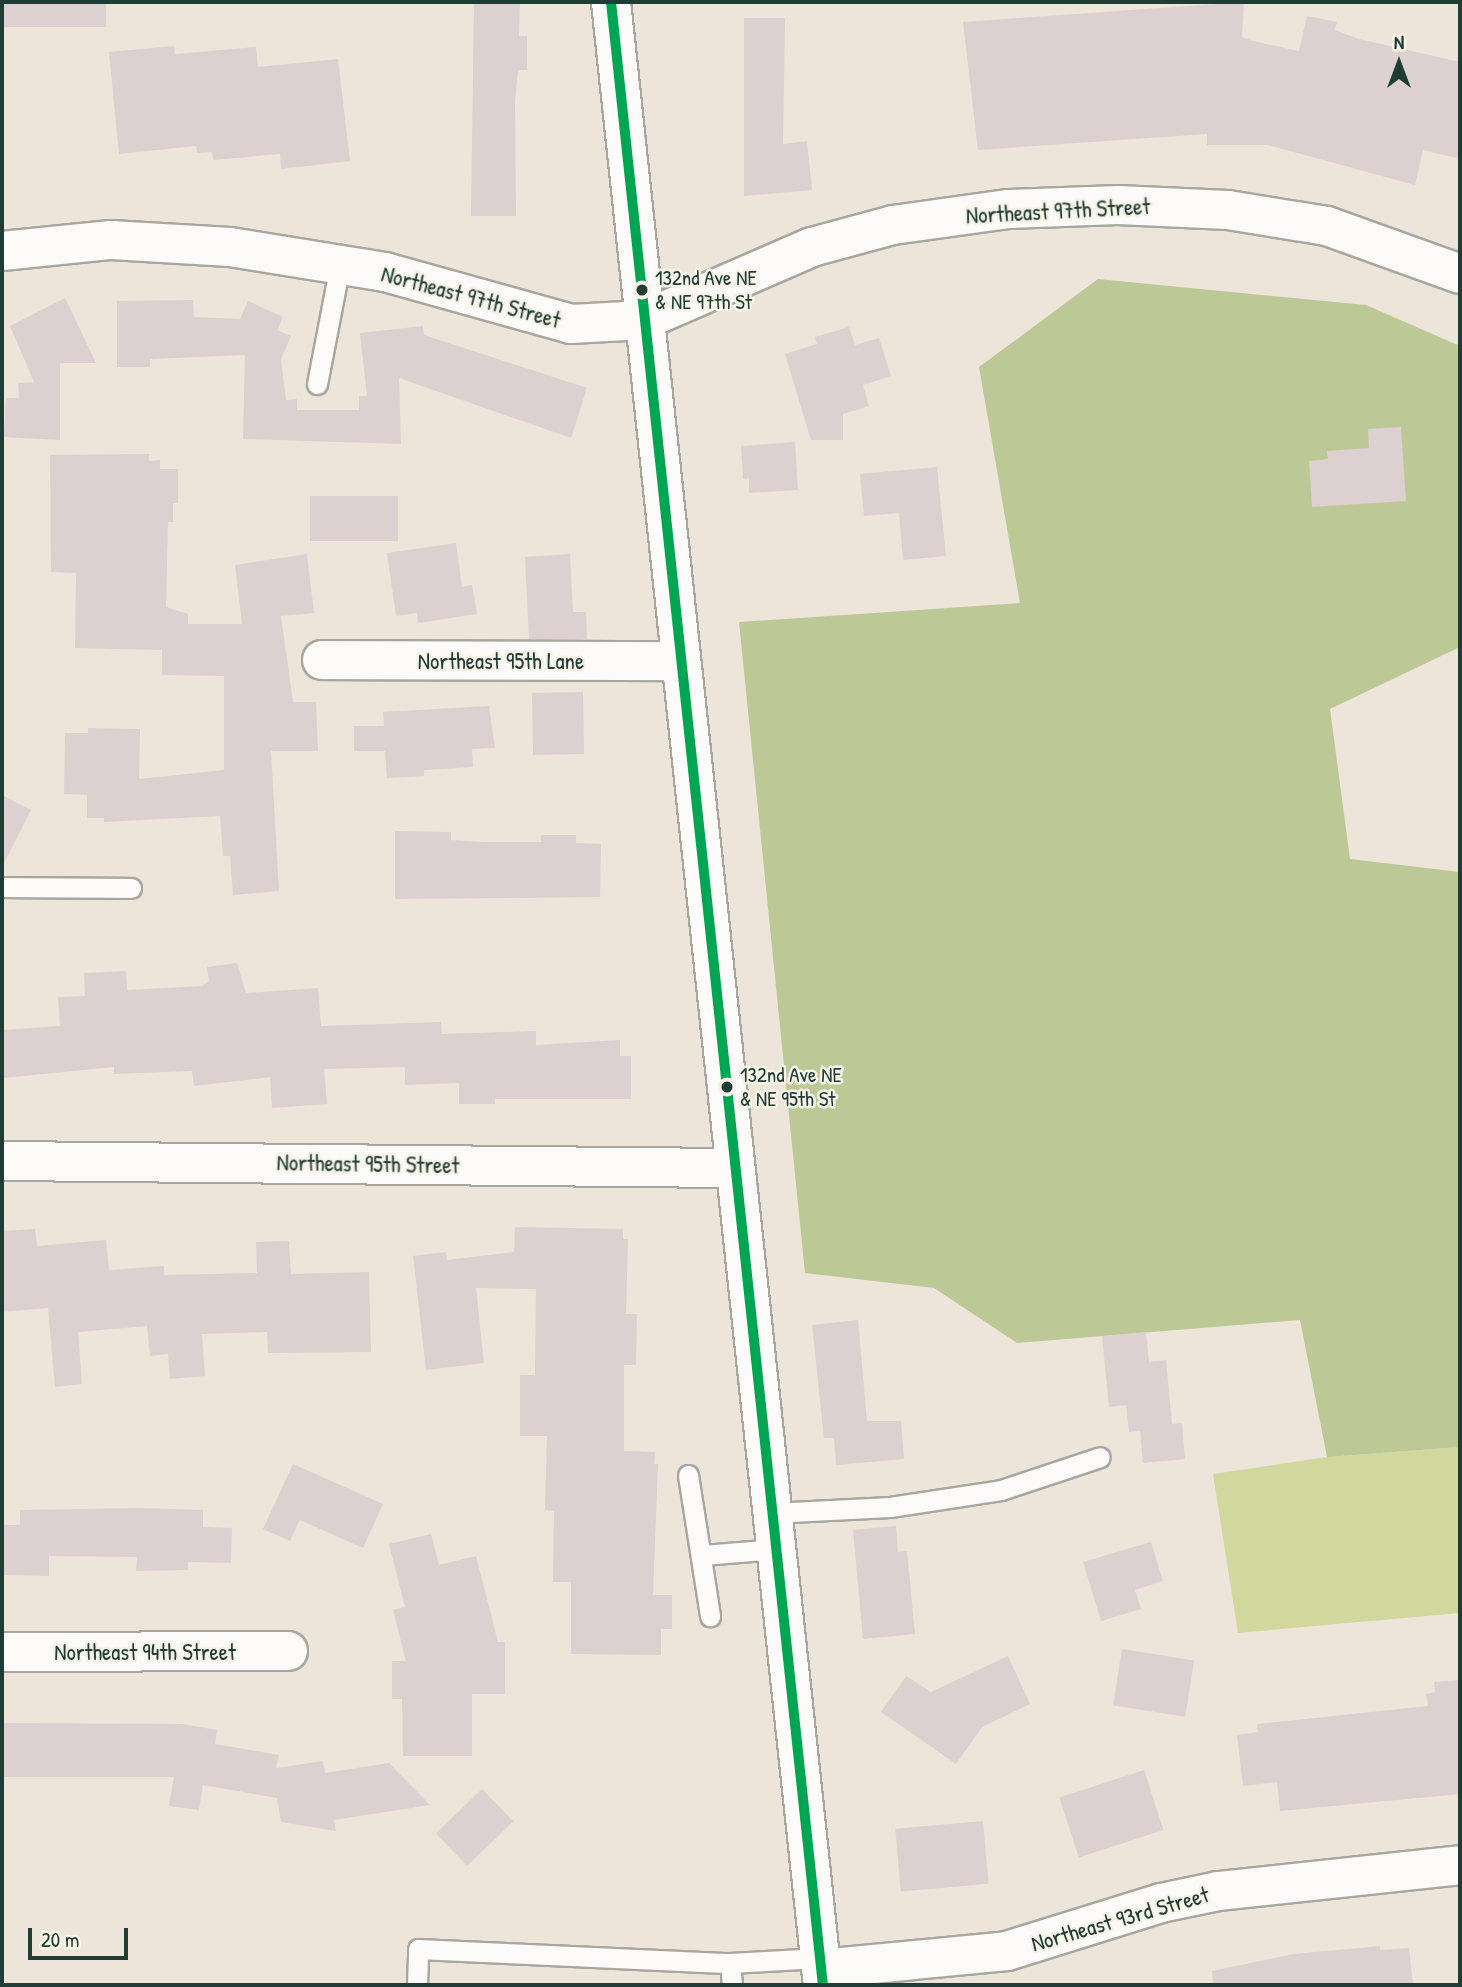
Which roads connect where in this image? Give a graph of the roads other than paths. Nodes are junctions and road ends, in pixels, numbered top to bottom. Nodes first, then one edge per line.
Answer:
1 (611, 2) edge
2 (2, 251) edge
3 (340, 265) junction
4 (1460, 274) edge
5 (644, 320) junction
6 (317, 384) dead end
7 (322, 660) dead end
8 (679, 661) junction
9 (2, 887) edge
10 (131, 888) dead end
11 (2, 1161) edge
12 (734, 1168) junction
13 (1100, 1457) dead end
14 (688, 1475) dead end
15 (774, 1531) junction
16 (703, 1555) junction
17 (710, 1616) dead end
18 (288, 1651) dead end
19 (2, 1652) edge
20 (1460, 1865) edge
21 (730, 1963) junction
22 (821, 1971) edge
23 (417, 1985) edge
24 (732, 1985) edge

1 - 5 street
2 - 3 street, Northeast 97th Street
3 - 5 street, Northeast 97th Street
3 - 6 lane
4 - 5 street, Northeast 97th Street
5 - 8 street
7 - 8 street, Northeast 95th Lane
8 - 12 street
9 - 10 lane
11 - 12 street, Northeast 95th Street
12 - 15 street
13 - 15 lane
14 - 16 lane
15 - 16 lane
15 - 22 street
16 - 17 lane
18 - 19 street, Northeast 94th Street
20 - 22 street, Northeast 93rd Street
21 - 22 lane
21 - 23 lane
21 - 24 lane

